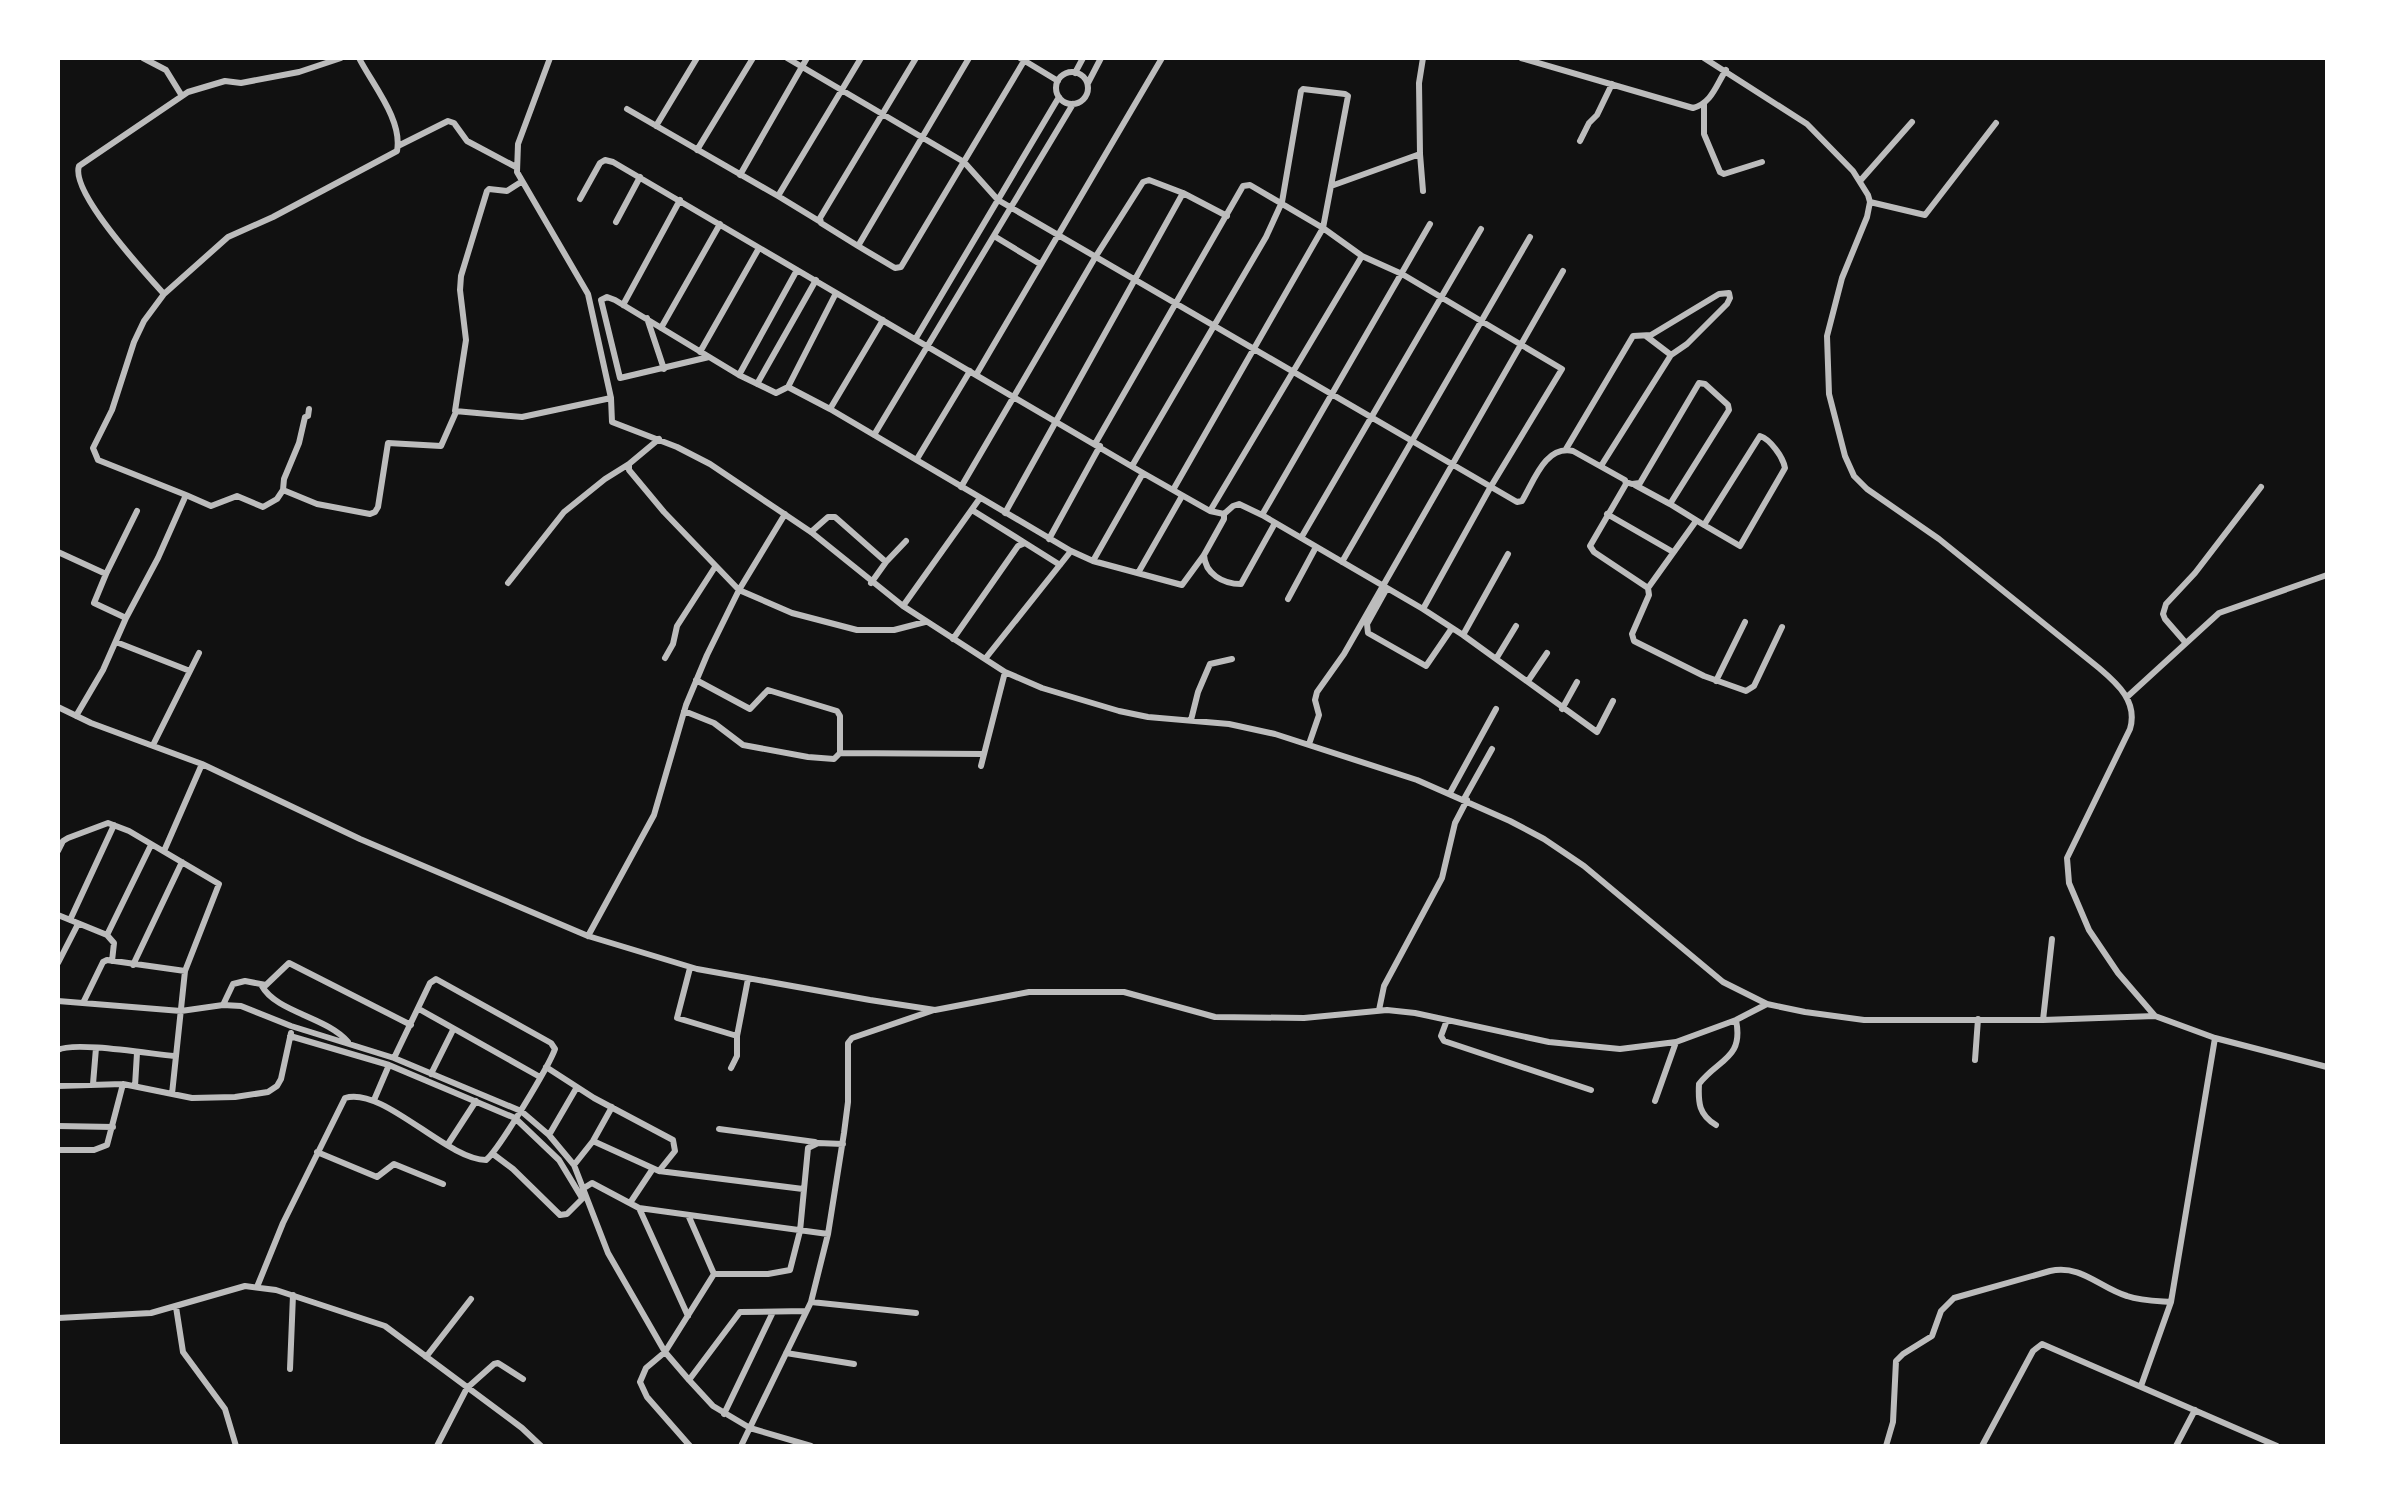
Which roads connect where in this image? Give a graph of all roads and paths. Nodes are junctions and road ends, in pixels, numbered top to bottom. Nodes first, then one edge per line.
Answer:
1 (143, 58) edge
2 (341, 58) edge
3 (359, 58) edge
4 (550, 58) edge
5 (697, 58) edge
6 (753, 58) edge
7 (787, 58) edge
8 (807, 58) edge
9 (861, 58) edge
10 (916, 58) edge
11 (969, 58) edge
12 (1083, 58) edge
13 (1101, 58) edge
14 (1162, 58) edge
15 (1423, 58) edge
16 (1521, 58) edge
17 (1704, 58) edge
18 (1022, 60) edge
19 (802, 67) junction
20 (1726, 70) junction
21 (1075, 73) junction
22 (1058, 81) junction
23 (1088, 83) junction
24 (1612, 84) junction
25 (842, 90) junction
26 (182, 96) junction
27 (1059, 97) junction
28 (1073, 104) junction
29 (1704, 104) junction
30 (627, 109) dead end
31 (882, 114) junction
32 (1912, 122) dead end
33 (1996, 123) dead end
34 (656, 126) junction
35 (923, 137) junction
36 (1580, 141) dead end
37 (398, 146) junction
38 (697, 150) junction
39 (1420, 154) junction
40 (964, 162) junction
41 (1762, 162) dead end
42 (516, 167) junction
43 (740, 175) junction
44 (640, 177) junction
45 (1860, 181) junction
46 (521, 182) junction
47 (1331, 186) junction
48 (1423, 191) dead end
49 (1183, 193) junction
50 (778, 196) junction
51 (580, 199) dead end
52 (680, 200) junction
53 (998, 200) junction
54 (1282, 202) junction
55 (1870, 202) junction
56 (1012, 208) junction
57 (1227, 216) junction
58 (819, 221) junction
59 (616, 222) dead end
60 (720, 224) junction
61 (1430, 224) dead end
62 (1323, 228) junction
63 (1481, 229) dead end
64 (1058, 233) junction
65 (994, 236) junction
66 (1530, 237) dead end
67 (858, 246) junction
68 (759, 248) junction
69 (1096, 256) junction
70 (1362, 256) junction
71 (1040, 264) junction
72 (797, 270) junction
73 (1563, 271) dead end
74 (1402, 274) junction
75 (1136, 279) junction
76 (816, 280) junction
77 (836, 293) junction
78 (164, 294) junction
79 (1443, 299) junction
80 (1175, 302) junction
81 (623, 305) junction
82 (647, 318) junction
83 (883, 320) junction
84 (1481, 321) junction
85 (1214, 325) junction
86 (661, 328) junction
87 (1646, 336) junction
88 (916, 338) junction
89 (1519, 344) junction
90 (929, 346) junction
91 (1253, 347) junction
92 (700, 352) junction
93 (1671, 355) junction
94 (709, 357) junction
95 (664, 369) junction
96 (1292, 371) junction
97 (973, 373) junction
98 (739, 375) junction
99 (757, 384) junction
100 (788, 387) junction
101 (1015, 396) junction
102 (1332, 396) junction
103 (611, 398) junction
104 (309, 409) dead end
105 (830, 409) junction
106 (456, 412) junction
107 (1370, 417) junction
108 (1054, 421) junction
109 (874, 435) junction
110 (659, 439) junction
111 (1410, 441) junction
112 (1097, 445) junction
113 (1566, 449) junction
114 (917, 459) junction
115 (629, 464) junction
116 (1451, 464) junction
117 (1132, 466) junction
118 (1601, 466) junction
119 (1143, 473) junction
120 (1626, 482) junction
121 (1635, 485) junction
122 (961, 487) junction
123 (2261, 487) dead end
124 (1490, 488) junction
125 (283, 490) junction
126 (1173, 490) junction
127 (186, 495) junction
128 (1182, 496) junction
129 (980, 498) junction
130 (1670, 504) junction
131 (972, 510) junction
132 (137, 511) dead end
133 (1210, 511) junction
134 (1005, 513) junction
135 (785, 514) junction
136 (1224, 514) junction
137 (1607, 514) junction
138 (1262, 515) junction
139 (1696, 521) junction
140 (1275, 523) junction
141 (1704, 525) junction
142 (811, 532) junction
143 (1301, 538) junction
144 (1049, 539) junction
145 (906, 541) dead end
146 (1025, 543) junction
147 (1316, 547) junction
148 (1071, 551) junction
149 (58, 552) edge
150 (1673, 552) junction
151 (1508, 554) dead end
152 (1204, 555) junction
153 (1093, 561) junction
154 (886, 562) junction
155 (1342, 562) junction
156 (1060, 565) junction
157 (715, 567) junction
158 (1138, 573) junction
159 (106, 574) junction
160 (2327, 575) edge
161 (508, 583) dead end
162 (871, 583) junction
163 (1385, 587) junction
164 (1648, 588) junction
165 (739, 590) junction
166 (1288, 599) dead end
167 (903, 606) junction
168 (1423, 609) junction
169 (126, 618) junction
170 (925, 622) junction
171 (1745, 622) dead end
172 (1516, 626) dead end
173 (1782, 627) dead end
174 (1452, 628) junction
175 (1463, 635) junction
176 (953, 639) junction
177 (116, 642) junction
178 (2185, 642) junction
179 (199, 653) dead end
180 (1547, 653) dead end
181 (665, 658) dead end
182 (985, 659) junction
183 (1232, 659) dead end
184 (1496, 659) junction
185 (190, 671) junction
186 (1005, 672) junction
187 (696, 680) junction
188 (1528, 681) junction
189 (1716, 681) junction
190 (1577, 682) dead end
191 (2127, 697) junction
192 (1613, 701) dead end
193 (58, 707) edge
194 (1496, 709) dead end
195 (1562, 709) junction
196 (684, 711) junction
197 (76, 716) junction
198 (1191, 720) junction
199 (1309, 744) junction
200 (153, 745) junction
201 (1492, 749) dead end
202 (840, 753) junction
203 (983, 754) junction
204 (202, 764) junction
205 (981, 766) dead end
206 (1450, 793) junction
207 (1465, 800) junction
208 (114, 825) junction
209 (61, 839) edge
210 (151, 845) junction
211 (58, 851) edge
212 (164, 851) junction
213 (182, 862) junction
214 (58, 915) edge
215 (70, 920) junction
216 (78, 924) junction
217 (107, 935) junction
218 (588, 936) junction
219 (2052, 939) dead end
220 (112, 961) junction
221 (58, 963) edge
222 (133, 965) junction
223 (690, 968) junction
224 (185, 971) junction
225 (748, 979) junction
226 (262, 986) junction
227 (58, 1001) edge
228 (83, 1003) junction
229 (1767, 1004) junction
230 (223, 1005) junction
231 (419, 1009) junction
232 (935, 1010) junction
233 (1379, 1010) junction
234 (181, 1011) junction
235 (2155, 1016) junction
236 (1978, 1019) junction
237 (1447, 1020) junction
238 (1736, 1020) junction
239 (2043, 1020) junction
240 (411, 1025) junction
241 (291, 1026) junction
242 (453, 1030) junction
243 (290, 1036) junction
244 (737, 1036) junction
245 (2215, 1038) junction
246 (349, 1042) junction
247 (1676, 1042) junction
248 (96, 1048) junction
249 (58, 1050) edge
250 (137, 1053) junction
251 (174, 1056) junction
252 (394, 1058) junction
253 (1975, 1060) dead end
254 (389, 1065) junction
255 (546, 1067) junction
256 (2327, 1067) edge
257 (731, 1068) dead end
258 (431, 1074) junction
259 (540, 1077) junction
260 (444, 1079) junction
261 (93, 1084) junction
262 (123, 1084) junction
263 (58, 1086) edge
264 (135, 1086) junction
265 (440, 1087) junction
266 (577, 1087) junction
267 (1591, 1090) dead end
268 (172, 1094) junction
269 (374, 1100) junction
270 (476, 1101) junction
271 (1655, 1101) dead end
272 (612, 1107) junction
273 (521, 1111) junction
274 (515, 1118) junction
275 (1716, 1125) dead end
276 (58, 1126) edge
277 (113, 1127) junction
278 (719, 1129) dead end
279 (549, 1135) junction
280 (593, 1141) junction
281 (818, 1143) junction
282 (448, 1144) junction
283 (843, 1144) junction
284 (58, 1150) edge
285 (317, 1152) junction
286 (493, 1154) junction
287 (574, 1165) junction
288 (656, 1170) junction
289 (443, 1184) dead end
290 (803, 1189) junction
291 (584, 1194) junction
292 (630, 1203) junction
293 (639, 1208) junction
294 (689, 1217) junction
295 (800, 1231) junction
296 (828, 1234) junction
297 (714, 1274) junction
298 (257, 1287) junction
299 (293, 1295) junction
300 (471, 1299) dead end
301 (811, 1302) junction
302 (2171, 1302) junction
303 (176, 1307) junction
304 (806, 1311) junction
305 (773, 1312) junction
306 (916, 1313) dead end
307 (688, 1316) junction
308 (58, 1318) edge
309 (665, 1352) junction
310 (786, 1353) junction
311 (426, 1357) junction
312 (854, 1364) dead end
313 (290, 1369) dead end
314 (523, 1379) dead end
315 (689, 1380) junction
316 (2141, 1386) junction
317 (467, 1388) junction
318 (2195, 1410) junction
319 (724, 1414) junction
320 (750, 1428) junction
321 (236, 1446) edge
322 (437, 1446) edge
323 (541, 1446) edge
324 (690, 1446) edge
325 (741, 1446) edge
326 (811, 1446) edge
327 (1886, 1446) edge
328 (1982, 1446) edge
329 (2176, 1446) edge
330 (2277, 1446) edge

1 - 26 street
2 - 26 street
3 - 37 street
4 - 42 street
5 - 34 street
6 - 38 street
7 - 19 street
8 - 19 street
9 - 25 street
10 - 31 street
11 - 35 street
12 - 21 street
13 - 23 street
14 - 64 street
15 - 39 street
16 - 24 street
17 - 20 street
18 - 22 street
18 - 40 street
19 - 25 street
19 - 43 street
20 - 29 street
20 - 45 street
21 - 22 street
21 - 23 street
22 - 27 street
23 - 28 street
24 - 29 street
24 - 36 street
25 - 31 street
25 - 50 street
26 - 78 street
27 - 28 street
27 - 53 street
28 - 56 street
29 - 41 street
30 - 34 street
31 - 35 street
31 - 58 street
32 - 45 street
33 - 55 street
34 - 38 street
35 - 40 street
35 - 67 street
37 - 42 street
37 - 78 street
38 - 43 street
39 - 47 street
39 - 48 street
40 - 53 street
40 - 67 street
42 - 46 street
43 - 50 street
44 - 51 street
44 - 52 street
44 - 59 street
45 - 55 street
46 - 103 street
46 - 106 street
47 - 54 street
47 - 62 street
49 - 57 street
49 - 69 street
49 - 75 street
50 - 58 street
52 - 60 street
52 - 81 street
53 - 56 street
53 - 88 street
54 - 57 street
54 - 62 street
54 - 85 street
55 - 191 street
56 - 64 street
56 - 65 street
57 - 80 street
58 - 67 street
60 - 68 street
60 - 86 street
61 - 74 street
62 - 70 street
62 - 91 street
63 - 79 street
64 - 69 street
64 - 71 street
65 - 71 street
65 - 90 street
66 - 84 street
68 - 72 street
68 - 92 street
69 - 75 street
69 - 101 street
70 - 74 street
70 - 96 street
71 - 97 street
72 - 76 street
72 - 98 street
73 - 89 street
74 - 79 street
74 - 102 street
75 - 80 street
75 - 108 street
76 - 77 street
76 - 99 street
77 - 83 street
77 - 100 street
78 - 127 street
79 - 84 street
79 - 107 street
80 - 85 street
80 - 112 street
81 - 82 street
81 - 95 street
82 - 86 street
82 - 95 street
83 - 88 street
83 - 105 street
84 - 89 street
84 - 111 street
85 - 91 street
85 - 117 street
86 - 92 street
87 - 93 street
87 - 93 street
87 - 113 street
88 - 90 street
89 - 116 street
89 - 124 street
90 - 97 street
90 - 109 street
91 - 96 street
91 - 126 street
92 - 94 street
93 - 118 street
94 - 95 street
94 - 98 street
96 - 102 street
96 - 133 street
97 - 101 street
97 - 114 street
98 - 99 street
99 - 100 street
100 - 105 street
101 - 108 street
101 - 122 street
102 - 107 street
102 - 138 street
103 - 106 street
103 - 110 street
104 - 125 street
105 - 109 street
106 - 125 street
107 - 111 street
107 - 143 street
108 - 112 street
108 - 134 street
109 - 114 street
110 - 115 street
110 - 135 street
111 - 116 street
111 - 155 street
112 - 117 street
112 - 144 street
113 - 118 street
113 - 124 street
114 - 122 street
115 - 157 street
115 - 161 street
116 - 124 street
116 - 163 street
117 - 119 street
118 - 120 street
119 - 126 street
119 - 153 street
120 - 121 street
120 - 137 street
121 - 130 street
121 - 130 street
122 - 129 street
123 - 178 street
124 - 168 street
125 - 127 street
126 - 128 street
127 - 169 street
128 - 133 street
128 - 158 street
129 - 131 street
129 - 134 street
130 - 139 street
131 - 146 street
131 - 167 street
132 - 159 street
133 - 136 street
134 - 144 street
135 - 142 street
135 - 165 street
136 - 138 street
136 - 152 street
137 - 150 street
137 - 164 street
138 - 140 street
139 - 141 street
139 - 150 street
140 - 143 street
140 - 152 street
141 - 141 street
142 - 154 street
142 - 162 street
143 - 147 street
144 - 148 street
145 - 154 street
146 - 156 street
146 - 176 street
147 - 155 street
147 - 166 street
148 - 153 street
148 - 156 street
149 - 159 street
150 - 164 street
151 - 175 street
152 - 158 street
153 - 158 street
154 - 162 street
155 - 163 street
156 - 182 street
157 - 165 street
157 - 181 street
159 - 169 street
160 - 178 street
162 - 167 street
163 - 168 street
163 - 174 street
163 - 199 street
164 - 189 street
165 - 170 street
165 - 187 street
167 - 170 street
168 - 174 street
169 - 177 street
170 - 176 street
171 - 189 street
172 - 184 street
173 - 189 street
174 - 175 street
175 - 184 street
176 - 182 street
177 - 185 street
177 - 197 street
178 - 191 street
179 - 185 street
180 - 188 street
182 - 186 street
183 - 198 street
184 - 188 street
185 - 200 street
186 - 198 street
186 - 203 street
187 - 196 street
187 - 202 street
188 - 195 street
190 - 195 street
191 - 235 street
192 - 195 street
193 - 197 street
194 - 206 street
196 - 202 street
196 - 218 street
197 - 200 street
198 - 199 street
199 - 206 street
200 - 204 street
201 - 207 street
202 - 203 street
203 - 205 street
204 - 212 street
204 - 218 street
206 - 207 street
207 - 229 street
207 - 233 street
208 - 209 street
208 - 210 street
208 - 215 street
209 - 211 street
210 - 212 street
210 - 217 street
212 - 213 street
213 - 222 street
213 - 224 street
214 - 215 street
215 - 216 street
216 - 217 street
216 - 221 street
217 - 220 street
218 - 223 street
219 - 239 street
220 - 222 street
220 - 228 street
222 - 224 street
223 - 225 street
223 - 244 street
224 - 234 street
225 - 232 street
225 - 244 street
226 - 230 street
226 - 240 street
226 - 246 street
227 - 228 street
228 - 234 street
229 - 236 street
229 - 238 street
230 - 234 street
230 - 241 street
231 - 240 street
231 - 242 street
231 - 255 street
232 - 233 street
232 - 283 street
233 - 237 street
234 - 251 street
235 - 239 street
235 - 245 street
236 - 239 street
236 - 253 street
237 - 247 street
237 - 267 street
238 - 247 street
238 - 275 street
240 - 252 street
241 - 243 street
241 - 246 street
242 - 258 street
242 - 259 street
243 - 254 street
243 - 268 street
244 - 257 street
245 - 256 street
245 - 302 street
246 - 252 street
247 - 271 street
248 - 249 street
248 - 250 street
248 - 261 street
250 - 251 street
250 - 264 street
251 - 268 street
252 - 258 street
254 - 265 street
254 - 269 street
255 - 259 street
255 - 266 street
258 - 260 street
259 - 273 street
260 - 265 street
260 - 273 street
261 - 262 street
261 - 263 street
262 - 264 street
262 - 277 street
264 - 268 street
265 - 270 street
266 - 272 street
266 - 279 street
269 - 282 street
269 - 285 street
270 - 274 street
270 - 282 street
272 - 280 street
272 - 288 street
273 - 274 street
273 - 279 street
274 - 286 street
274 - 291 street
276 - 277 street
277 - 284 street
278 - 281 street
279 - 287 street
280 - 287 street
280 - 288 street
281 - 283 street
281 - 290 street
282 - 286 street
283 - 296 street
285 - 289 street
285 - 298 street
286 - 291 street
287 - 291 street
288 - 290 street
288 - 292 street
290 - 295 street
291 - 292 street
291 - 309 street
292 - 293 street
293 - 294 street
293 - 307 street
294 - 295 street
294 - 297 street
295 - 296 street
295 - 297 street
296 - 301 street
297 - 307 street
298 - 299 street
298 - 303 street
299 - 311 street
299 - 313 street
300 - 311 street
301 - 304 street
301 - 306 street
302 - 316 street
302 - 327 street
303 - 308 street
303 - 321 street
304 - 305 street
304 - 310 street
305 - 315 street
305 - 319 street
307 - 309 street
309 - 315 street
309 - 324 street
310 - 312 street
310 - 320 street
311 - 317 street
314 - 317 street
315 - 319 street
316 - 318 street
316 - 328 street
317 - 322 street
317 - 323 street
318 - 329 street
318 - 330 street
319 - 320 street
320 - 325 street
320 - 326 street

